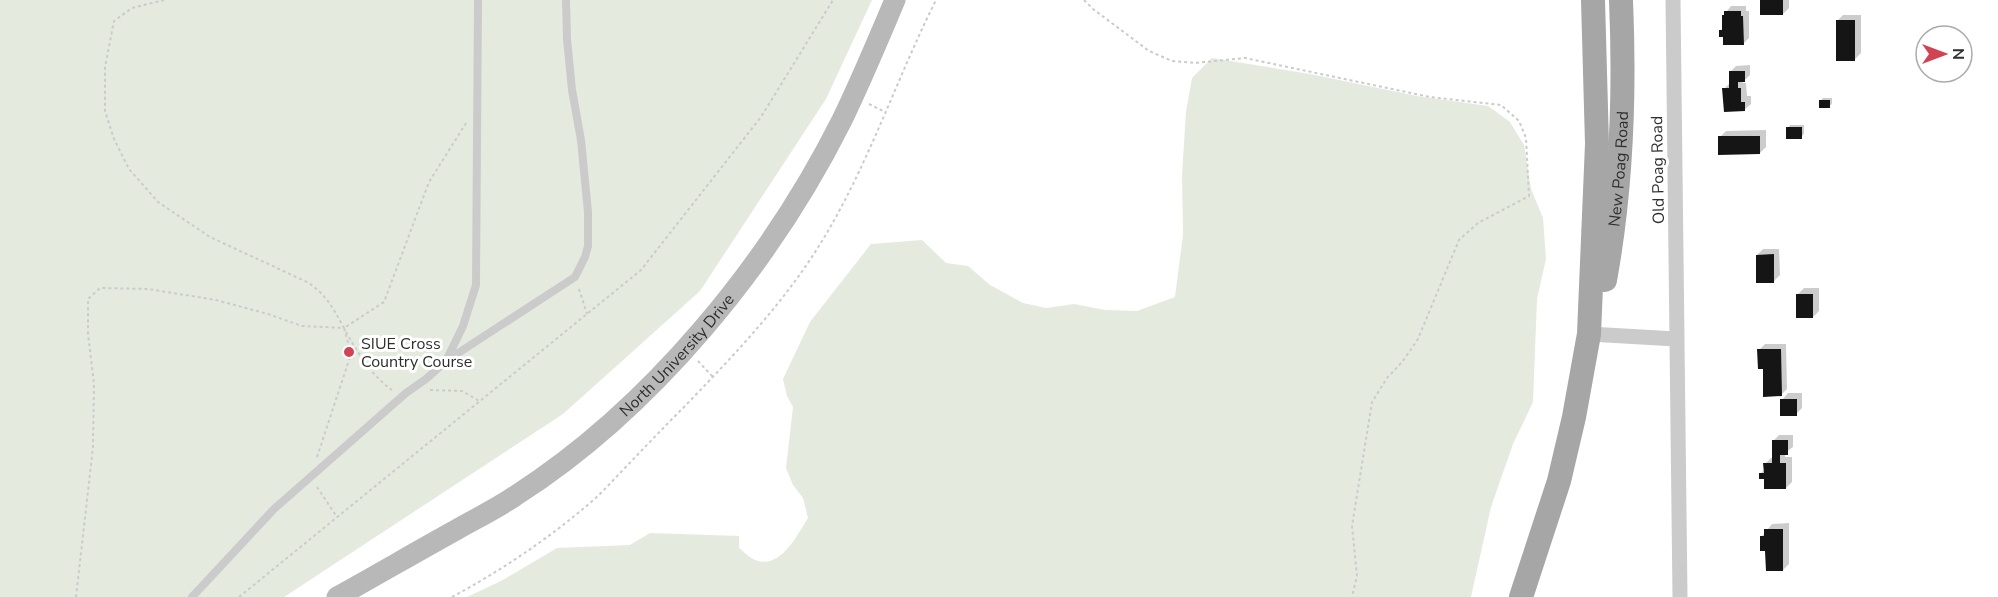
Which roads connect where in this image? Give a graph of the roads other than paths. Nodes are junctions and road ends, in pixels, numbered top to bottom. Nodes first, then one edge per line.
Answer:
1 (478, 0) edge
2 (566, 0) edge
3 (895, 0) edge
4 (1593, 0) edge
5 (1621, 0) edge
6 (1673, 0) edge
7 (1589, 334) junction
8 (1676, 339) junction
9 (446, 361) junction
10 (192, 597) edge
11 (337, 597) edge
12 (1521, 597) edge
13 (1680, 597) edge

1 - 9 lane
2 - 9 lane
3 - 11 main road, North University Drive
4 - 7 main road, New Poag Road
5 - 7 main road, New Poag Road
6 - 8 street, Old Poag Road
7 - 8 street
7 - 12 main road, New Poag Road
8 - 13 street, Old Poag Road
9 - 10 lane

